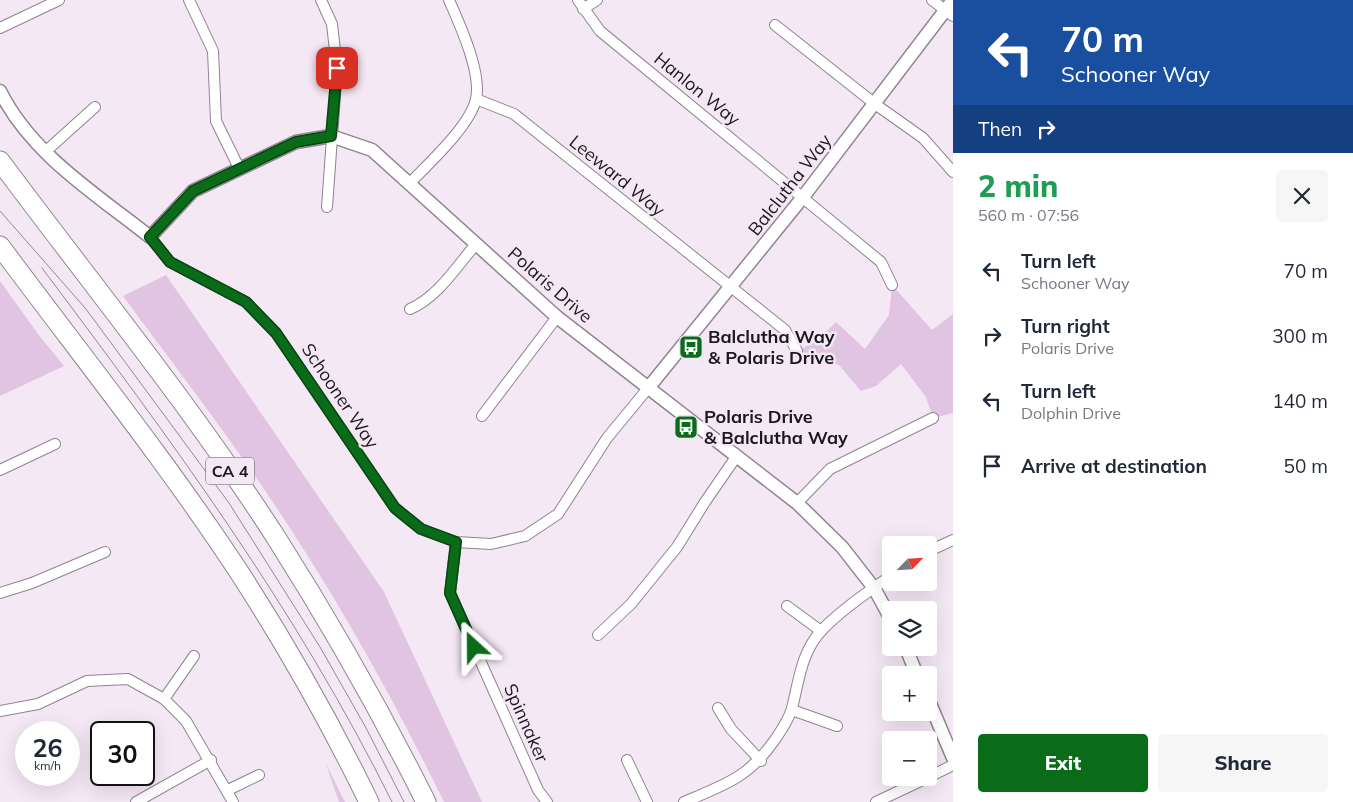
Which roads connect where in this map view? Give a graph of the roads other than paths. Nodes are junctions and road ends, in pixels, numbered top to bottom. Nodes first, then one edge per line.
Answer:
1 (59, 0) edge
2 (189, 0) edge
3 (321, 0) edge
4 (450, 0) edge
5 (578, 0) edge
6 (597, 0) edge
7 (932, 0) edge
8 (950, 8) edge
9 (583, 10) junction
10 (775, 25) dead end
11 (0, 28) edge
12 (0, 91) edge
13 (476, 99) junction
14 (875, 104) junction
15 (94, 107) dead end
16 (331, 136) junction
17 (45, 152) junction
18 (0, 161) edge
19 (240, 168) junction
20 (953, 172) edge
21 (410, 184) junction
22 (803, 197) junction
23 (327, 207) dead end
24 (150, 237) junction
25 (476, 244) junction
26 (0, 246) edge
27 (892, 285) dead end
28 (731, 288) junction
29 (410, 309) dead end
30 (558, 317) junction
31 (797, 351) dead end
32 (649, 387) junction
33 (482, 416) dead end
34 (933, 418) dead end
35 (54, 444) dead end
36 (736, 457) junction
37 (0, 470) edge
38 (797, 503) junction
39 (953, 540) edge
40 (456, 542) junction
41 (938, 547) edge
42 (105, 552) dead end
43 (882, 582) edge
44 (874, 588) junction
45 (0, 594) edge
46 (882, 603) edge
47 (787, 606) dead end
48 (821, 630) junction
49 (598, 635) dead end
50 (194, 656) dead end
51 (164, 699) junction
52 (718, 708) dead end
53 (792, 710) junction
54 (0, 711) edge
55 (937, 720) edge
56 (837, 726) dead end
57 (953, 758) edge
58 (211, 760) junction
59 (627, 760) dead end
60 (761, 761) junction
61 (953, 765) edge
62 (937, 773) edge
63 (259, 775) dead end
64 (909, 786) edge
65 (228, 790) junction
66 (136, 802) edge
67 (233, 802) edge
68 (369, 802) edge
69 (426, 802) edge
70 (547, 802) edge
71 (647, 802) edge
72 (684, 802) edge
73 (876, 802) edge

1 - 11 street
2 - 19 street
3 - 16 street
4 - 13 street
5 - 9 street, Hanlon Way
6 - 9 street
7 - 8 street
8 - 14 street, Balclutha Way
9 - 22 street, Hanlon Way
10 - 14 street
12 - 17 street, Schooner Way
13 - 21 street
13 - 28 street, Leeward Way
14 - 20 street
14 - 22 street, Balclutha Way
15 - 17 street
16 - 19 street, Polaris Drive
16 - 21 street, Polaris Drive
16 - 23 street
17 - 24 street, Schooner Way
18 - 69 highway, CA 4
19 - 24 street, Polaris Drive
21 - 25 street, Polaris Drive
22 - 27 street, Hanlon Way
22 - 28 street, Balclutha Way
24 - 40 street, Schooner Way
25 - 29 street
25 - 30 street, Polaris Drive
26 - 68 highway, CA 4
28 - 31 street, Leeward Way
28 - 32 street, Balclutha Way
30 - 32 street, Polaris Drive
30 - 33 street
32 - 36 street, Polaris Drive
32 - 40 street, Schooner Way
34 - 38 street
35 - 37 street
36 - 38 street, Polaris Drive
36 - 49 street
38 - 44 street, Polaris Drive
39 - 41 street
40 - 70 street, Spinnaker
42 - 45 street
43 - 44 street
44 - 46 street, Polaris Drive
44 - 48 street
47 - 48 street
48 - 53 street
50 - 51 street
51 - 54 street
51 - 58 street
52 - 60 street
53 - 56 street
53 - 60 street
55 - 57 street
58 - 65 street
58 - 66 street
59 - 71 street
60 - 72 street
61 - 62 street
63 - 65 street
64 - 73 street
65 - 67 street

